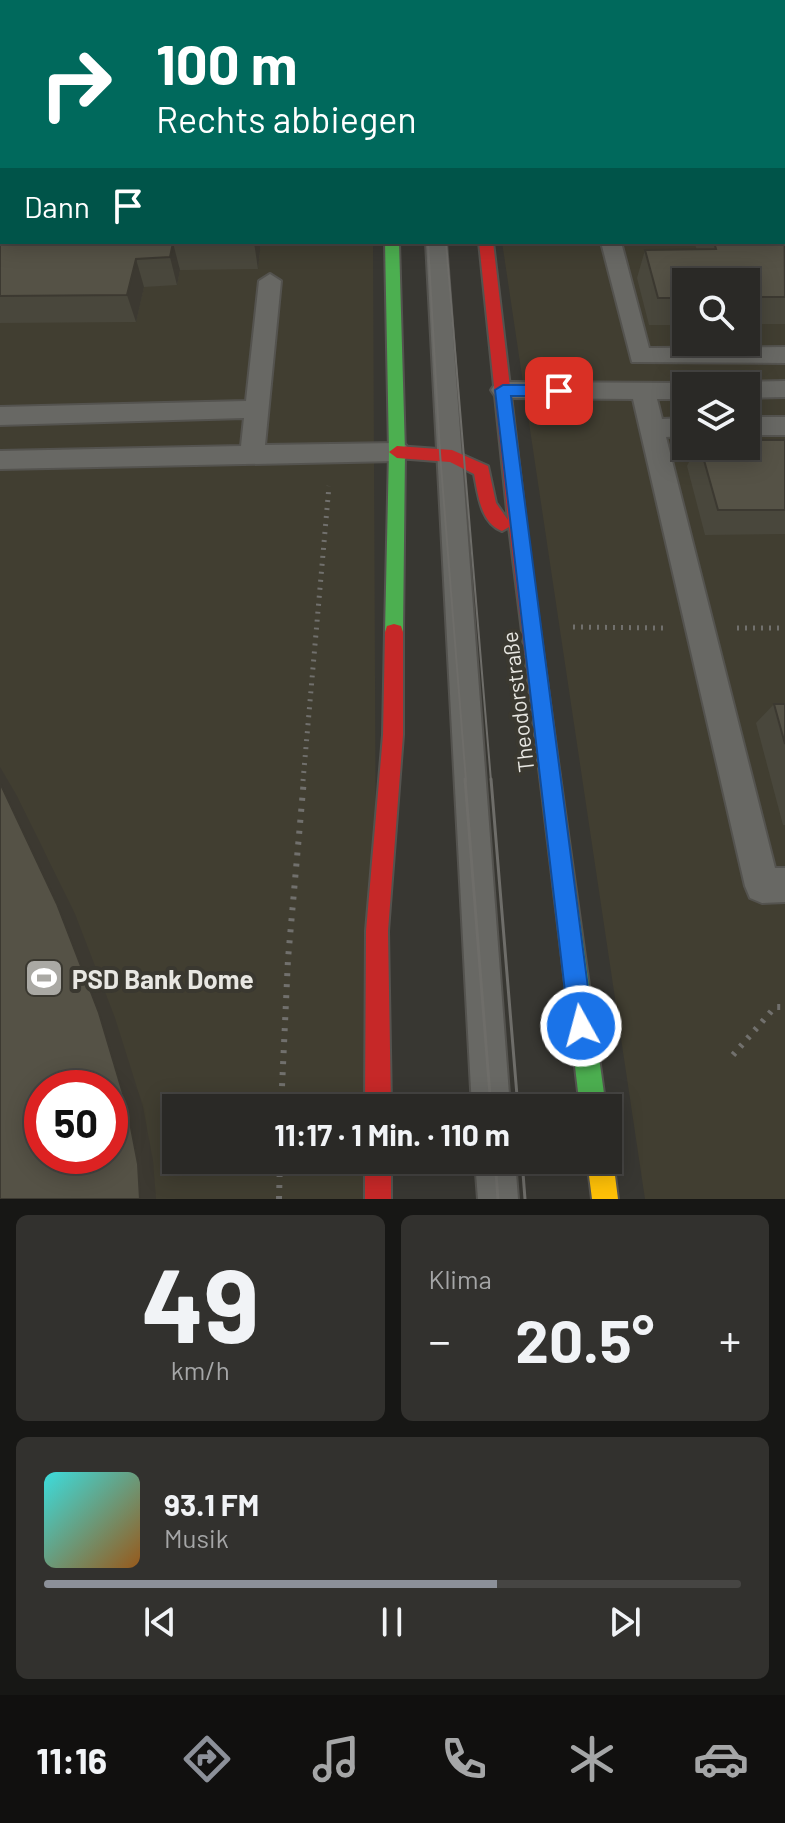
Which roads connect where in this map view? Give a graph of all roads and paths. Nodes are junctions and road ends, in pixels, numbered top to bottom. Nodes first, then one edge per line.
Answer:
1 (392, 244) edge
2 (436, 244) edge
3 (486, 244) edge
4 (612, 244) edge
5 (270, 281) dead end
6 (785, 355) edge
7 (785, 389) edge
8 (503, 390) junction
9 (760, 390) edge
10 (672, 391) edge
11 (643, 392) junction
12 (257, 409) junction
13 (0, 416) edge
14 (760, 426) edge
15 (785, 426) edge
16 (672, 427) edge
17 (651, 428) junction
18 (339, 451) junction
19 (397, 452) junction
20 (252, 454) junction
21 (452, 454) junction
22 (0, 460) edge
23 (520, 549) junction
24 (785, 885) edge
25 (785, 1007) edge
26 (733, 1055) dead end
27 (282, 1094) edge
28 (378, 1094) edge
29 (490, 1094) edge
30 (591, 1094) edge
31 (280, 1174) edge
32 (378, 1174) edge
33 (496, 1174) edge
34 (602, 1174) edge
35 (279, 1199) edge
36 (378, 1199) edge
37 (498, 1199) edge
38 (605, 1199) edge

1 - 19 main road
2 - 21 lane
3 - 8 main road, Theodorstraße
4 - 6 lane
5 - 12 lane
7 - 9 lane
8 - 11 lane
8 - 23 main road, Theodorstraße
10 - 11 lane
11 - 17 lane
12 - 13 lane
12 - 20 lane
14 - 15 lane
16 - 17 lane
17 - 24 lane
18 - 19 lane
18 - 20 lane
18 - 27 path
19 - 21 main road
19 - 28 main road
20 - 22 lane
21 - 23 main road
21 - 29 lane
23 - 30 main road, Theodorstraße
25 - 26 path
31 - 35 path
32 - 36 main road
33 - 37 lane
34 - 38 main road

